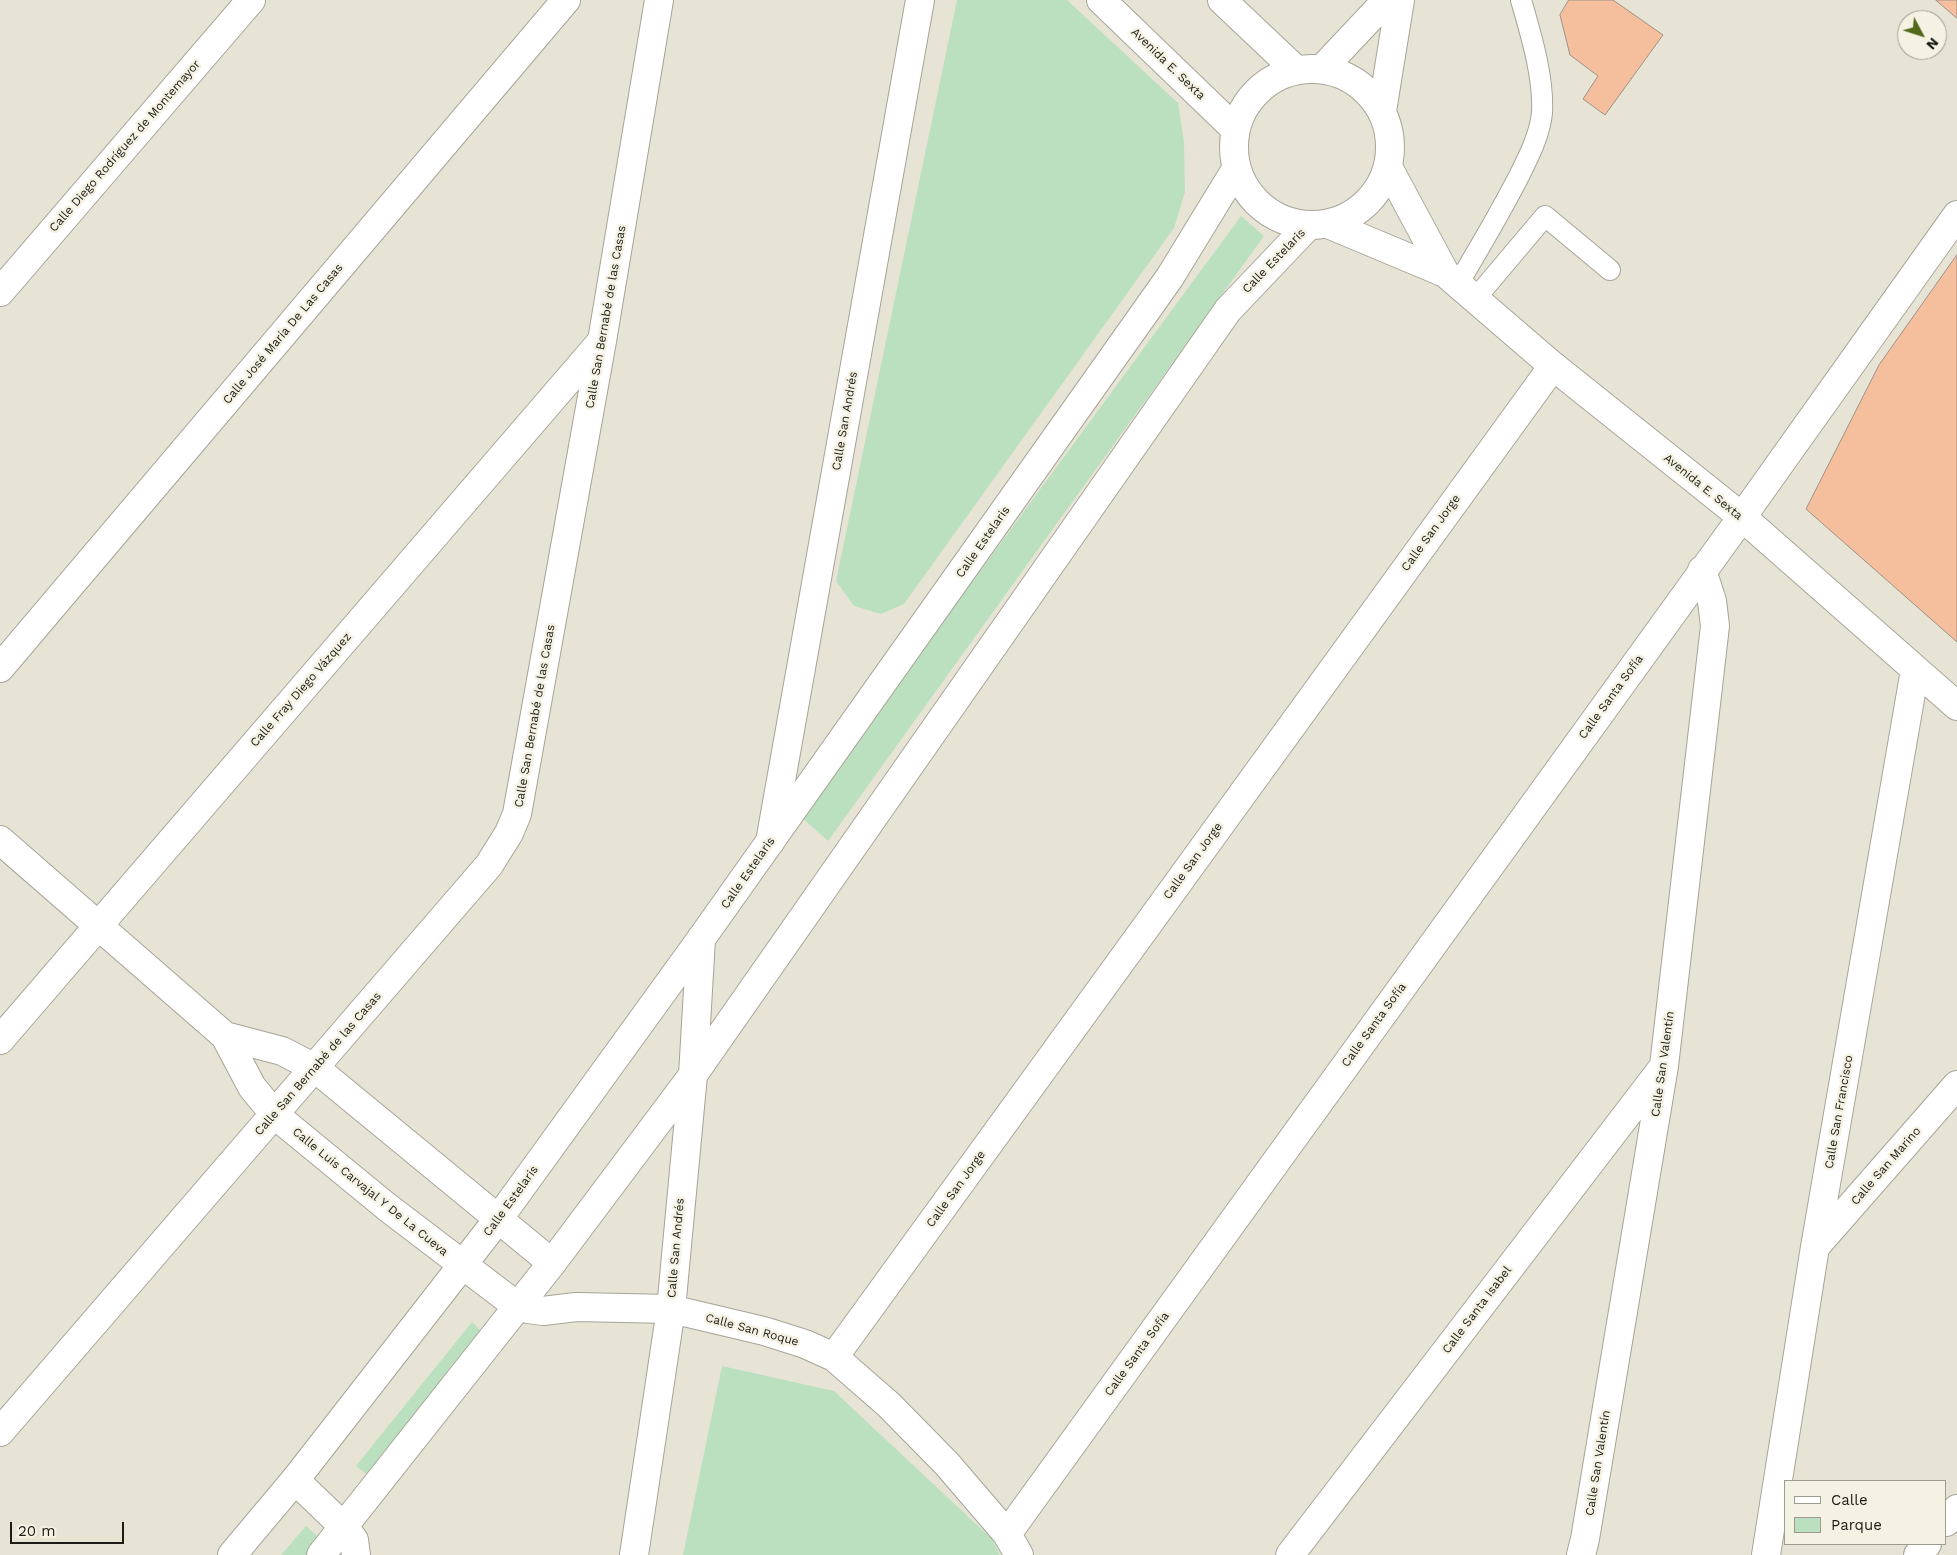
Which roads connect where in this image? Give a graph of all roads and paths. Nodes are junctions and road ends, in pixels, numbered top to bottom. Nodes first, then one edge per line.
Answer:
1 (251, 0) edge
2 (566, 0) edge
3 (659, 0) edge
4 (920, 0) edge
5 (1101, 0) edge
6 (1222, 0) edge
7 (1387, 0) edge
8 (1400, 0) edge
9 (1521, 0) edge
10 (1309, 69) junction
11 (1382, 111) junction
12 (1235, 129) junction
13 (1388, 167) junction
14 (1236, 169) junction
15 (1957, 215) edge
16 (1318, 225) junction
17 (1610, 270) dead end
18 (1459, 285) junction
19 (0, 292) edge
20 (602, 341) junction
21 (1553, 366) junction
22 (1742, 517) junction
23 (1702, 570) junction
24 (0, 668) edge
25 (1916, 670) junction
26 (1957, 706) edge
27 (0, 840) edge
28 (770, 842) junction
29 (98, 926) junction
30 (701, 939) junction
31 (225, 1036) junction
32 (0, 1040) edge
33 (1664, 1066) junction
34 (315, 1068) junction
35 (692, 1076) junction
36 (1957, 1085) edge
37 (275, 1115) junction
38 (499, 1218) junction
39 (1815, 1247) junction
40 (552, 1263) junction
41 (463, 1265) junction
42 (517, 1306) junction
43 (671, 1309) junction
44 (834, 1357) junction
45 (0, 1432) edge
46 (296, 1480) junction
47 (1957, 1508) edge
48 (1947, 1521) edge
49 (344, 1527) junction
50 (1013, 1545) edge
51 (1926, 1545) edge
52 (232, 1555) edge
53 (321, 1555) edge
54 (356, 1555) edge
55 (634, 1555) edge
56 (1290, 1555) edge
57 (1581, 1555) edge
58 (1766, 1555) edge
59 (1918, 1555) edge

1 - 19 street, Calle Diego Rodríguez de Montemayor
2 - 24 street, Calle José María De Las Casas
3 - 20 street, Calle San Bernabé de las Casas
4 - 28 street, Calle San Andrés
5 - 12 street, Avenida E. Sexta
6 - 10 street
7 - 10 street
8 - 11 street
9 - 18 lane
10 - 11 street
10 - 12 street
11 - 13 street
12 - 14 street
13 - 16 street
13 - 18 street, Avenida E. Sexta
14 - 16 street
14 - 28 street, Calle Estelaris
15 - 22 street, Calle Santa Sofía
16 - 18 street, Avenida E. Sexta
16 - 35 street, Calle Estelaris
17 - 18 lane
18 - 21 street, Avenida E. Sexta
20 - 29 street, Calle Fray Diego Vázquez
20 - 34 street, Calle San Bernabé de las Casas
21 - 22 street, Avenida E. Sexta
21 - 44 street, Calle San Jorge
22 - 23 street, Calle Santa Sofía
22 - 25 street, Avenida E. Sexta
23 - 33 street, Calle San Valentín
23 - 50 street, Calle Santa Sofía
25 - 26 street, Avenida E. Sexta
25 - 39 street, Calle San Francisco
27 - 29 street, Calle Luis Carvajal Y De La Cueva
28 - 30 street, Calle Estelaris
29 - 31 street, Calle Luis Carvajal Y De La Cueva
29 - 32 street, Calle Fray Diego Vázquez
30 - 35 street, Calle San Andrés
30 - 38 street, Calle Estelaris
31 - 34 street, Calle Luis Carvajal Y De La Cueva
31 - 37 street, Calle Luis Carvajal Y De La Cueva
33 - 56 street, Calle Santa Isabel
33 - 57 street, Calle San Valentín
34 - 37 street, Calle San Bernabé de las Casas
34 - 38 street, Calle Luis Carvajal Y De La Cueva
35 - 40 street, Calle Estelaris
35 - 43 street, Calle San Andrés
36 - 39 street, Calle San Marino
37 - 41 street, Calle Luis Carvajal Y De La Cueva
37 - 45 street, Calle San Bernabé de las Casas
38 - 40 street, Calle Luis Carvajal Y De La Cueva
38 - 41 street, Calle Estelaris
39 - 58 street, Calle San Francisco
40 - 42 street, Calle Estelaris
41 - 42 street, Calle Luis Carvajal Y De La Cueva
41 - 46 street, Calle Estelaris
42 - 43 street, Calle San Roque
42 - 49 street, Calle Estelaris
43 - 44 street, Calle San Roque
43 - 55 street, Calle San Andrés
44 - 50 street, Calle San Roque
46 - 49 street
46 - 52 street, Calle Estelaris
47 - 48 street
49 - 53 street, Calle Estelaris
49 - 54 street
51 - 59 street

